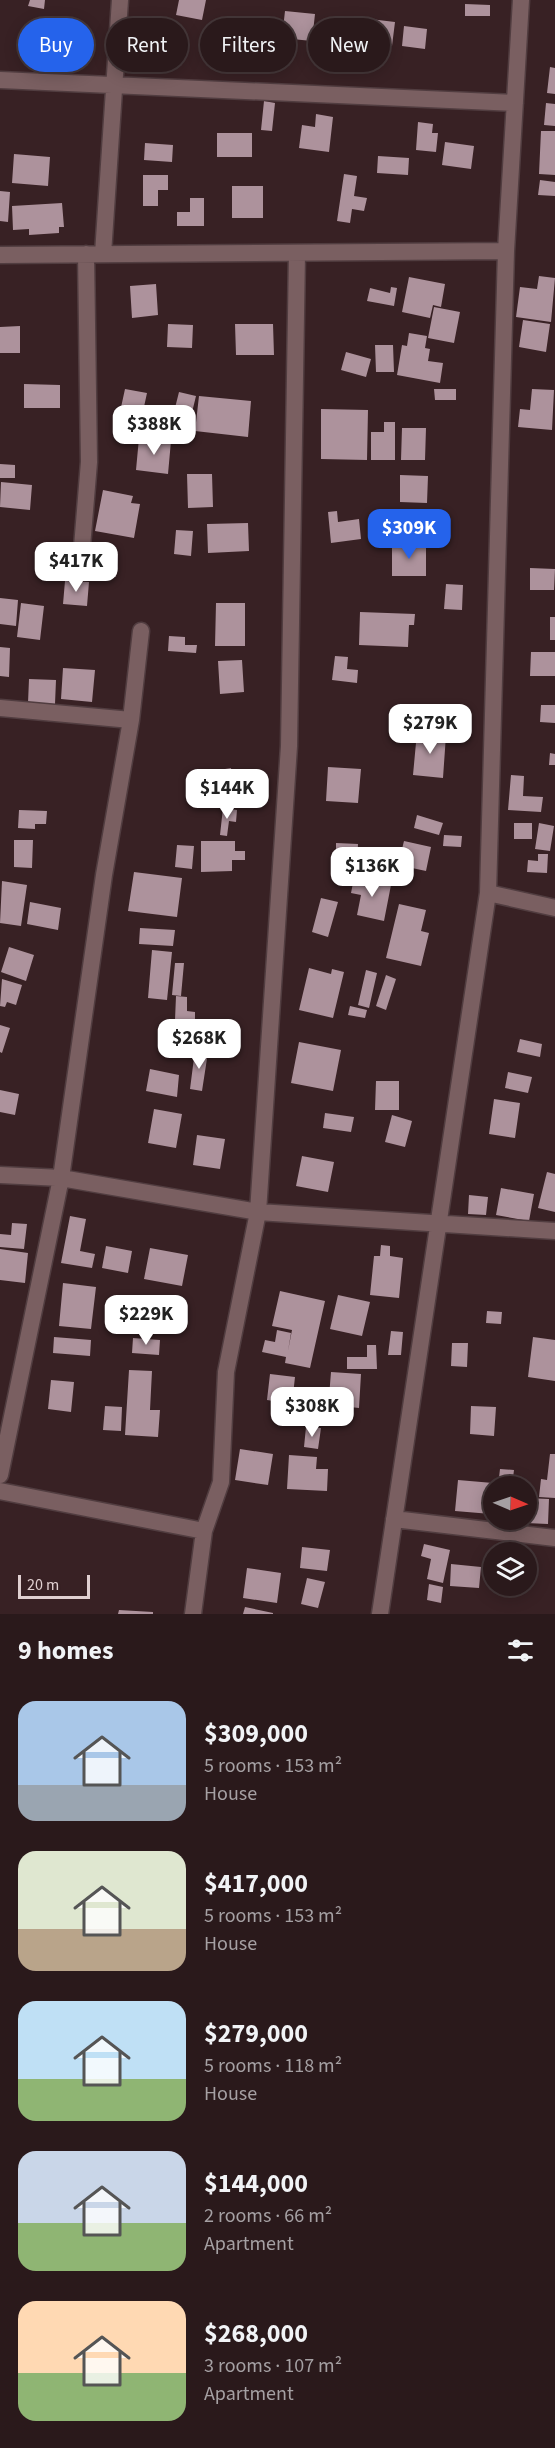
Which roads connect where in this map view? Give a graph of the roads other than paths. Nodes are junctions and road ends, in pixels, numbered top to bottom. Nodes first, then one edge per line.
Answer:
1 (120, 0) edge
2 (521, 0) edge
3 (0, 80) edge
4 (114, 84) junction
5 (515, 103) junction
6 (506, 251) junction
7 (297, 253) junction
8 (94, 254) junction
9 (0, 255) edge
10 (81, 559) dead end
11 (141, 631) dead end
12 (0, 708) edge
13 (131, 720) junction
14 (488, 893) junction
15 (555, 908) edge
16 (0, 1175) edge
17 (61, 1178) junction
18 (258, 1212) junction
19 (439, 1225) junction
20 (555, 1232) edge
21 (0, 1475) edge
22 (0, 1491) edge
23 (394, 1519) junction
24 (204, 1531) junction
25 (555, 1538) edge
26 (193, 1614) edge
27 (380, 1614) edge

1 - 4 street
2 - 5 street
3 - 4 street
4 - 5 street
4 - 8 street
5 - 6 street
6 - 7 street
6 - 14 street
7 - 8 street
7 - 18 street
8 - 9 street
8 - 10 street
11 - 13 street
12 - 13 street
13 - 17 street
14 - 15 street
14 - 19 street
16 - 17 street
17 - 18 street
17 - 21 street
18 - 19 street
18 - 24 street
19 - 20 street
19 - 23 street
22 - 24 street
23 - 25 street
23 - 27 street
24 - 26 street

